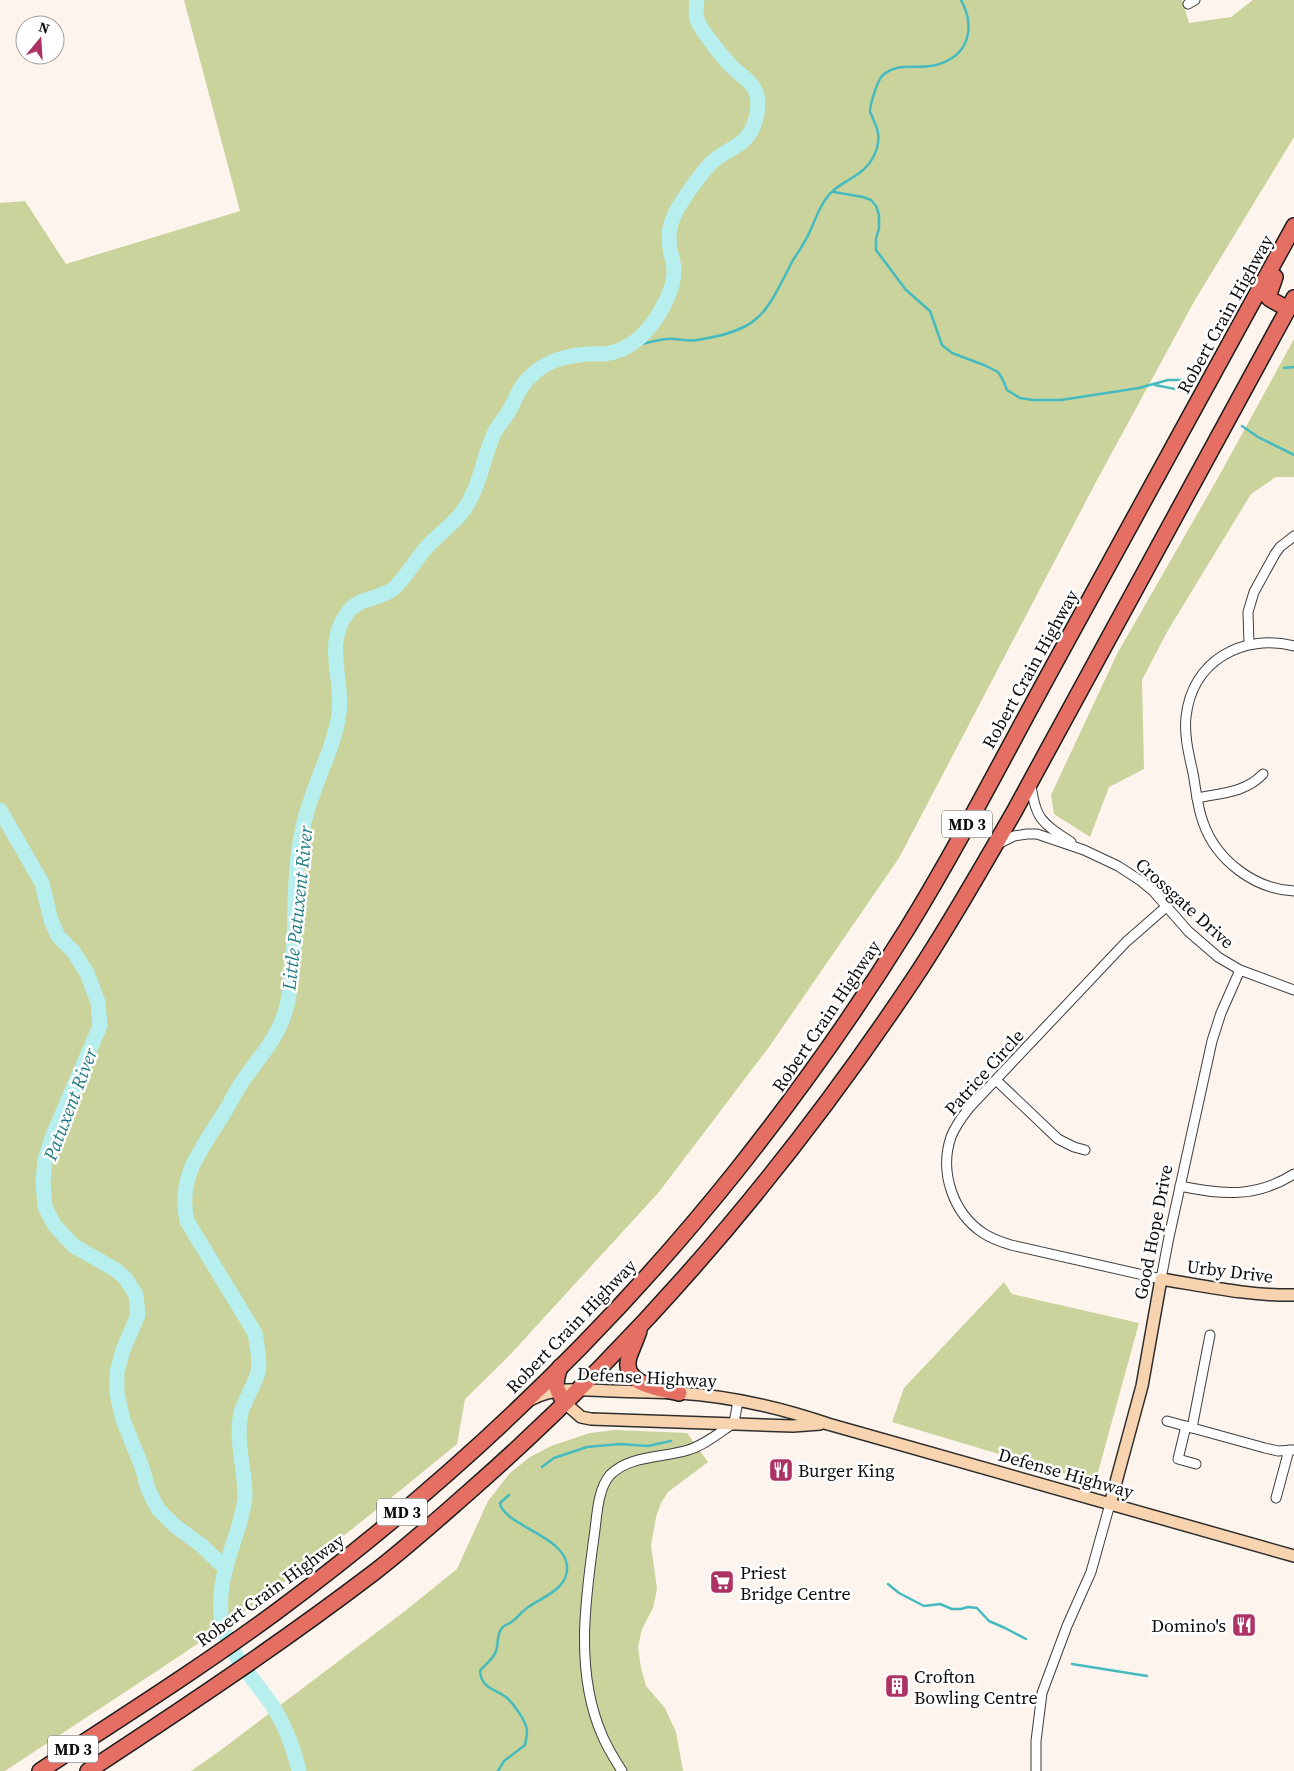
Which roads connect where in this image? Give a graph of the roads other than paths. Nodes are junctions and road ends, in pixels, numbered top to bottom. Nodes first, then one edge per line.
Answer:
1 (1294, 228) edge
2 (1291, 303) edge
3 (1294, 536) edge
4 (1248, 644) junction
5 (1294, 646) edge
6 (1263, 774) dead end
7 (1030, 782) junction
8 (1197, 798) junction
9 (994, 847) junction
10 (1084, 850) junction
11 (1294, 891) edge
12 (1166, 907) junction
13 (1240, 970) junction
14 (1294, 990) edge
15 (996, 1080) junction
16 (1085, 1150) dead end
17 (1294, 1174) edge
18 (1180, 1186) junction
19 (1161, 1279) junction
20 (1294, 1295) edge
21 (642, 1325) junction
22 (1210, 1335) dead end
23 (560, 1367) junction
24 (579, 1390) junction
25 (679, 1393) junction
26 (561, 1397) junction
27 (738, 1402) junction
28 (524, 1403) junction
29 (1167, 1421) dead end
30 (734, 1423) junction
31 (828, 1424) junction
32 (1189, 1427) junction
33 (1292, 1448) edge
34 (1196, 1464) dead end
35 (1276, 1498) dead end
36 (1110, 1504) junction
37 (1294, 1556) edge
38 (40, 1771) edge
39 (88, 1771) edge
40 (622, 1771) edge
41 (1036, 1771) edge

1 - 2 highway
1 - 23 highway, Robert Crain Highway / MD 3
2 - 7 highway, MD 3
3 - 4 street
4 - 5 street
4 - 8 street
6 - 8 street
7 - 9 highway, MD 3
7 - 10 street, Crossgate Drive
8 - 11 street
9 - 10 street, Crossgate Drive
9 - 21 highway, MD 3
10 - 12 street, Crossgate Drive
12 - 13 street, Crossgate Drive
12 - 15 street, Patrice Circle
13 - 14 street, Crossgate Drive
13 - 18 street, Good Hope Drive
15 - 16 street
15 - 19 street, Patrice Circle
17 - 18 street
18 - 19 street, Good Hope Drive
19 - 20 main road, Urby Drive
19 - 36 main road, Good Hope Drive
21 - 24 highway, MD 3
21 - 25 highway
22 - 32 street
23 - 26 highway
23 - 28 highway, Robert Crain Highway / MD 3
24 - 25 main road, Defense Highway
24 - 26 highway, MD 3
25 - 27 main road, Defense Highway
26 - 28 main road, Defense Highway
26 - 30 main road, Defense Highway
26 - 39 highway, MD 3
27 - 30 street
27 - 31 main road, Defense Highway
28 - 38 highway, Robert Crain Highway / MD 3
29 - 32 street
30 - 31 main road, Defense Highway
30 - 40 street
31 - 36 main road, Defense Highway
32 - 33 street
32 - 34 street
33 - 35 street
36 - 37 main road, Defense Highway
36 - 41 street

